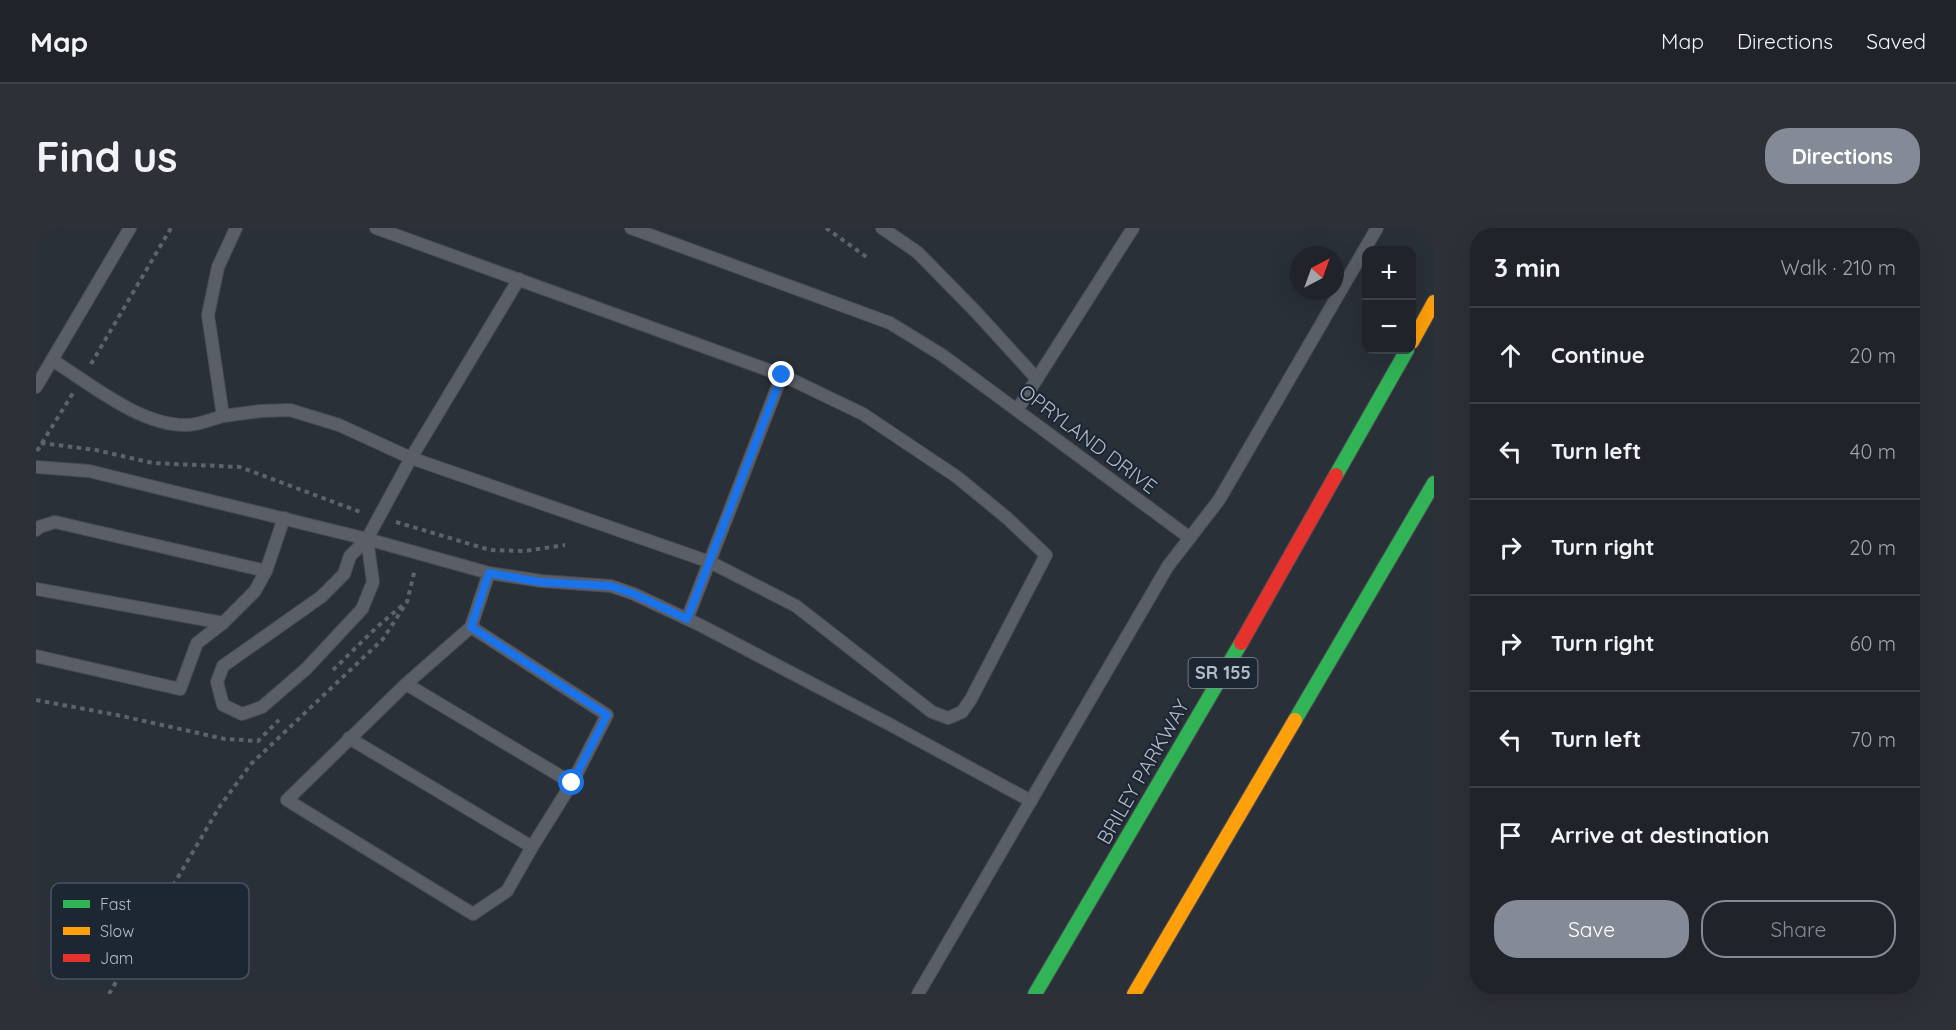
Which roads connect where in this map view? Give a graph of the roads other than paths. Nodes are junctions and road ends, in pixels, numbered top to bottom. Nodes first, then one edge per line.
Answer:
1 (130, 228) edge
2 (236, 228) edge
3 (376, 228) edge
4 (631, 228) edge
5 (882, 228) edge
6 (1133, 228) edge
7 (1377, 228) edge
8 (519, 279) junction
9 (1434, 302) edge
10 (1416, 335) edge
11 (1405, 354) edge
12 (52, 360) junction
13 (782, 375) junction
14 (1037, 379) junction
15 (36, 387) edge
16 (1017, 410) junction
17 (223, 416) junction
18 (411, 458) junction
19 (36, 467) edge
20 (1434, 483) edge
21 (284, 518) junction
22 (36, 530) edge
23 (367, 538) junction
24 (1190, 538) junction
25 (710, 562) junction
26 (266, 571) junction
27 (489, 573) junction
28 (36, 589) edge
29 (687, 619) junction
30 (222, 623) junction
31 (471, 627) junction
32 (36, 656) edge
33 (406, 684) junction
34 (350, 738) junction
35 (572, 783) junction
36 (1030, 801) junction
37 (532, 847) junction
38 (918, 994) edge
39 (1035, 994) edge
40 (1134, 994) edge

1 - 12 lane
2 - 17 lane
3 - 8 lane
4 - 16 lane, OPRYLAND DRIVE
5 - 14 lane
6 - 14 lane
7 - 24 lane
8 - 13 lane
8 - 18 lane
9 - 10 highway
11 - 39 highway, BRILEY PARKWAY / SR 155
12 - 15 lane
12 - 17 lane
13 - 25 lane
13 - 25 lane
14 - 16 lane
16 - 24 lane, OPRYLAND DRIVE
17 - 18 lane
18 - 23 lane
18 - 25 lane
19 - 21 lane
20 - 40 highway
21 - 23 lane
21 - 26 lane
22 - 26 lane
23 - 23 lane
23 - 27 lane
24 - 36 lane
25 - 29 lane
26 - 30 lane
27 - 29 lane
27 - 31 lane
28 - 30 lane
29 - 36 lane
30 - 32 lane
31 - 33 lane
31 - 35 lane
33 - 34 lane
33 - 35 lane
34 - 37 lane
34 - 37 lane
35 - 37 lane
36 - 38 lane

